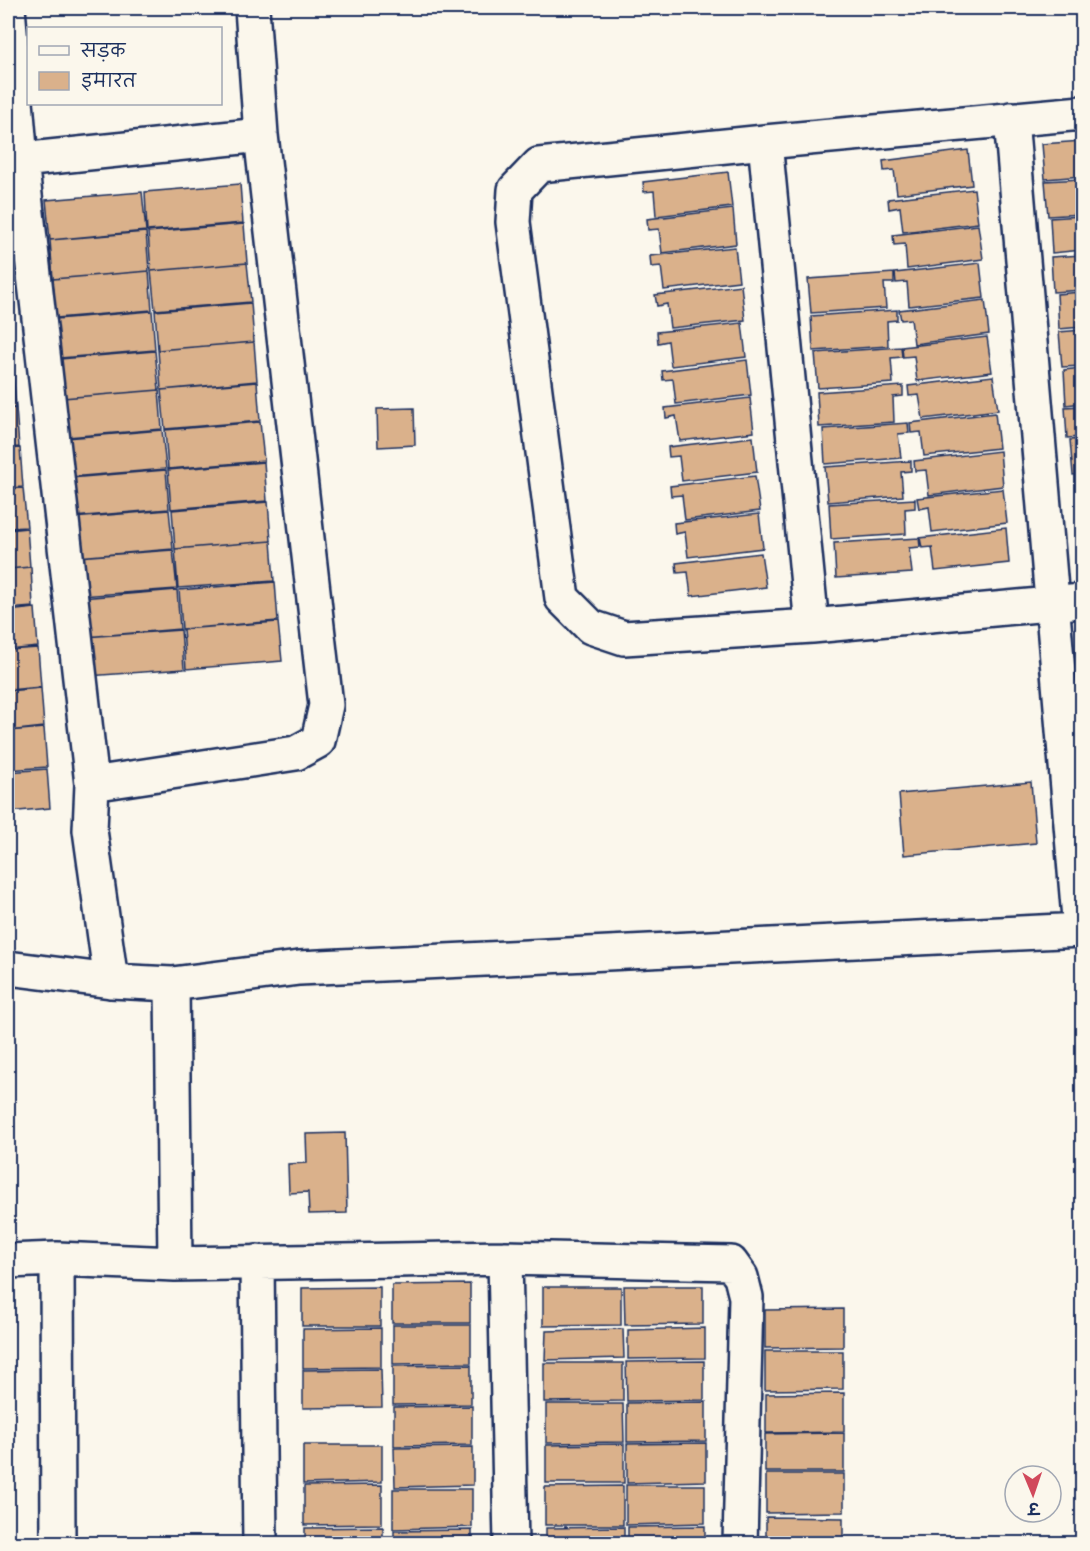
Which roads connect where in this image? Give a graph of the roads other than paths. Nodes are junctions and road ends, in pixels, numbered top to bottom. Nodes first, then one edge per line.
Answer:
1 (8, 8) edge
2 (252, 8) edge
3 (1083, 113) edge
4 (1011, 119) junction
5 (261, 135) junction
6 (765, 142) junction
7 (14, 161) edge
8 (1068, 603) edge
9 (812, 627) junction
10 (92, 784) junction
11 (1081, 930) edge
12 (8, 968) edge
13 (111, 981) junction
14 (172, 984) junction
15 (505, 1258) junction
16 (57, 1259) junction
17 (8, 1261) edge
18 (257, 1262) junction
19 (175, 1264) junction
20 (58, 1544) edge
21 (260, 1544) edge
22 (512, 1544) edge
23 (740, 1544) edge

1 - 7 street
2 - 5 street
3 - 4 street
4 - 6 street
4 - 8 street
5 - 7 street
5 - 10 street
6 - 9 street
6 - 9 street
7 - 10 street
8 - 9 street
8 - 11 street
10 - 13 street
11 - 14 street
12 - 13 street
13 - 14 street
14 - 19 street
15 - 18 street
15 - 22 street
15 - 23 street
16 - 17 street
16 - 19 street
16 - 20 street
18 - 19 street
18 - 21 street

